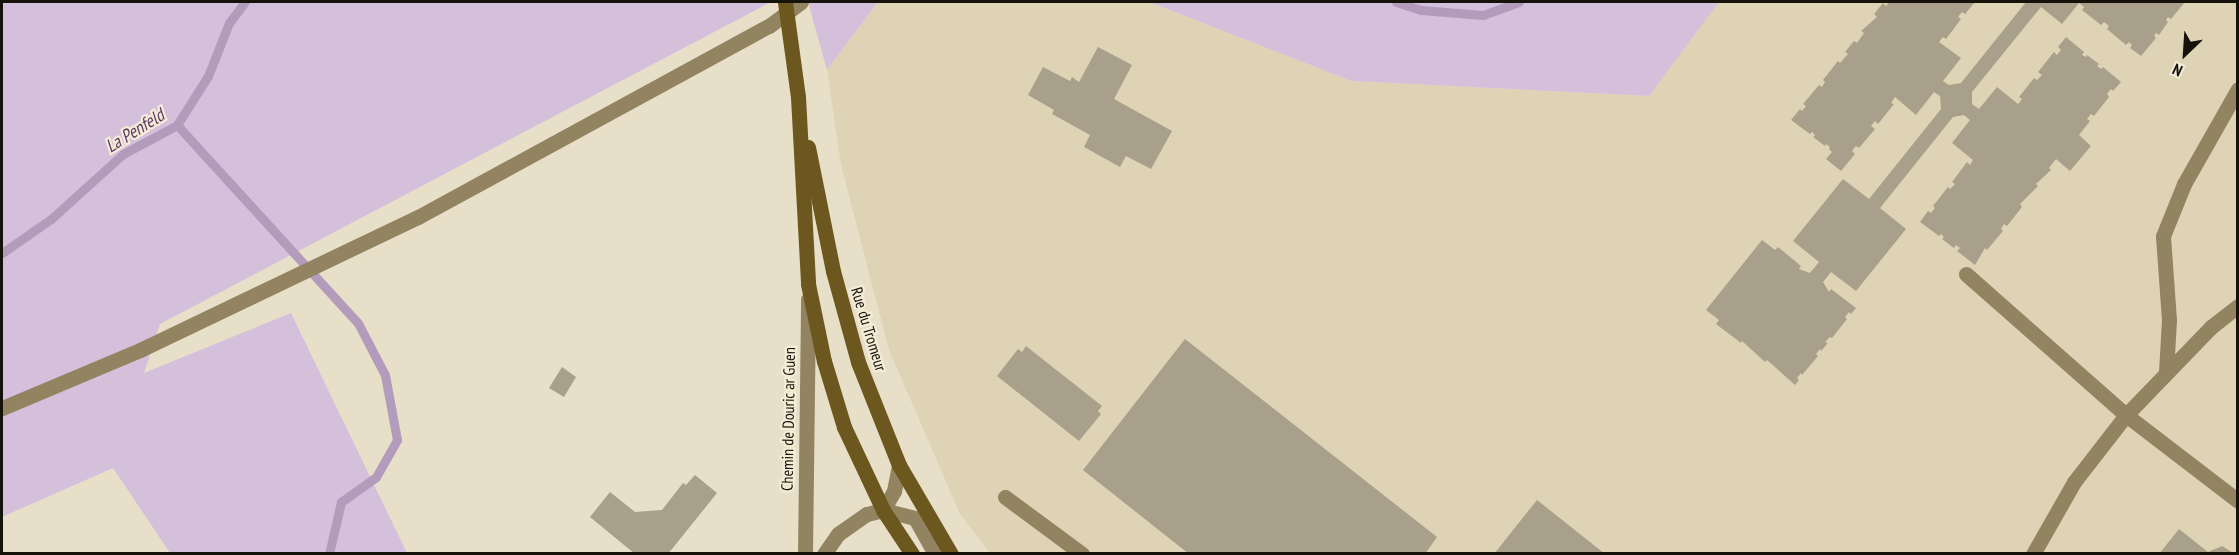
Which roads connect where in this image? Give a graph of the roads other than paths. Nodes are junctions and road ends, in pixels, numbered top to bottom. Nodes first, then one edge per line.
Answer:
1 (801, 2) edge
2 (786, 6) edge
3 (2238, 88) edge
4 (798, 98) junction
5 (1966, 274) dead end
6 (808, 284) junction
7 (2238, 306) edge
8 (2166, 372) junction
9 (2, 408) edge
10 (2126, 415) junction
11 (899, 465) junction
12 (1005, 497) dead end
13 (2238, 501) edge
14 (883, 510) junction
15 (805, 554) edge
16 (824, 554) edge
17 (912, 554) edge
18 (935, 554) edge
19 (951, 554) edge
20 (1082, 554) edge
21 (2033, 554) edge

1 - 2 street
2 - 4 main road, Rue du Tromeur
2 - 9 street
3 - 8 street
4 - 6 main road, Rue du Tromeur
4 - 11 main road, Rue du Tromeur
5 - 10 street
6 - 14 main road, Rue du Tromeur
6 - 15 street, Chemin de Douric ar Guen
7 - 8 street
8 - 10 street
10 - 13 street
10 - 21 street
11 - 14 street
11 - 19 main road, Rue du Tromeur
12 - 20 street
14 - 16 street
14 - 17 main road, Rue du Tromeur
14 - 18 street

